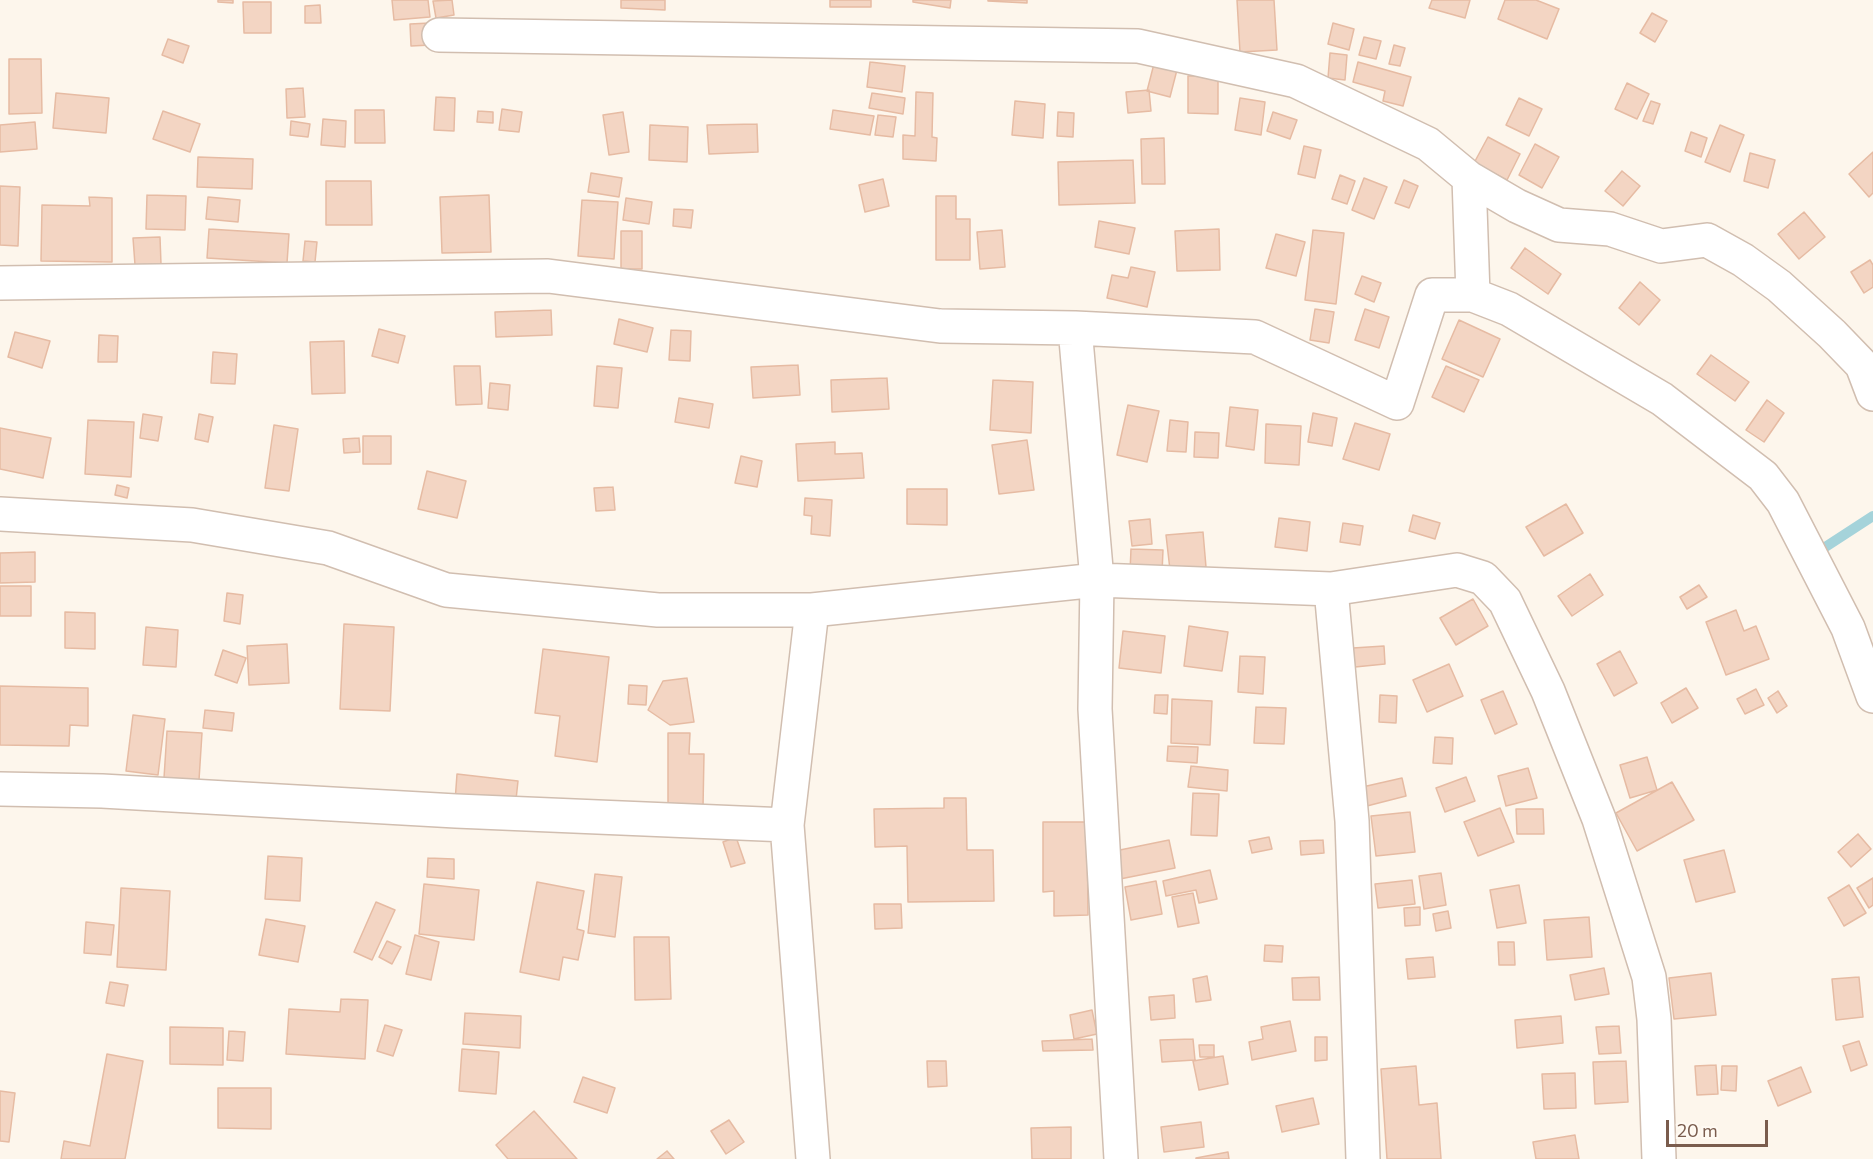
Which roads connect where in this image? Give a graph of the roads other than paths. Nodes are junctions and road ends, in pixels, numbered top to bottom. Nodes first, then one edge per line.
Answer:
1 (439, 35) dead end
2 (1469, 178) junction
3 (0, 283) edge
4 (1473, 295) junction
5 (1075, 328) junction
6 (1873, 394) edge
7 (0, 514) edge
8 (1097, 580) junction
9 (1331, 589) junction
10 (812, 610) junction
11 (1873, 696) edge
12 (0, 789) edge
13 (788, 825) junction
14 (813, 1159) edge
15 (1121, 1159) edge
16 (1363, 1159) edge
17 (1659, 1159) edge

1 - 2 street
2 - 4 street
2 - 6 street
3 - 5 street
4 - 5 street
4 - 11 street
5 - 8 street
7 - 10 street
8 - 9 street
8 - 10 street
8 - 15 street
9 - 16 street
9 - 17 street
10 - 13 street
12 - 13 street
13 - 14 street

